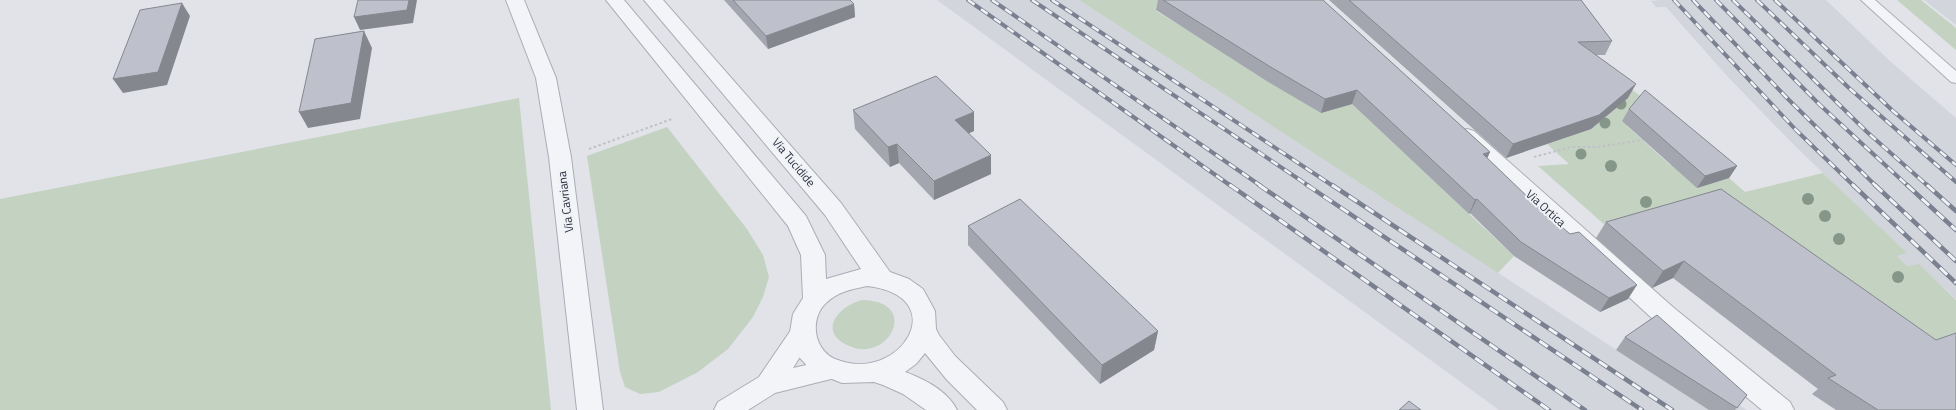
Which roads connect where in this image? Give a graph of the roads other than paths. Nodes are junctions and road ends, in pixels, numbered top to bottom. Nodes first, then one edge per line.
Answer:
1 (515, 0) edge
2 (615, 0) edge
3 (653, 0) edge
4 (1867, 0) edge
5 (1956, 79) edge
6 (1452, 122) edge
7 (881, 278) junction
8 (815, 298) junction
9 (924, 330) junction
10 (802, 334) junction
11 (834, 369) junction
12 (874, 372) junction
13 (768, 384) junction
14 (590, 410) edge
15 (728, 410) edge
16 (944, 410) edge
17 (994, 410) edge
18 (1781, 410) edge

1 - 14 street, Via Cavriana
2 - 8 street
3 - 7 street, Via Tucidide
4 - 5 lane
6 - 18 street, Via Ortica
7 - 8 street
7 - 9 street
8 - 10 street
9 - 12 street
9 - 17 street
10 - 11 street
10 - 13 street
11 - 12 street
11 - 13 street
12 - 16 street
13 - 15 street

